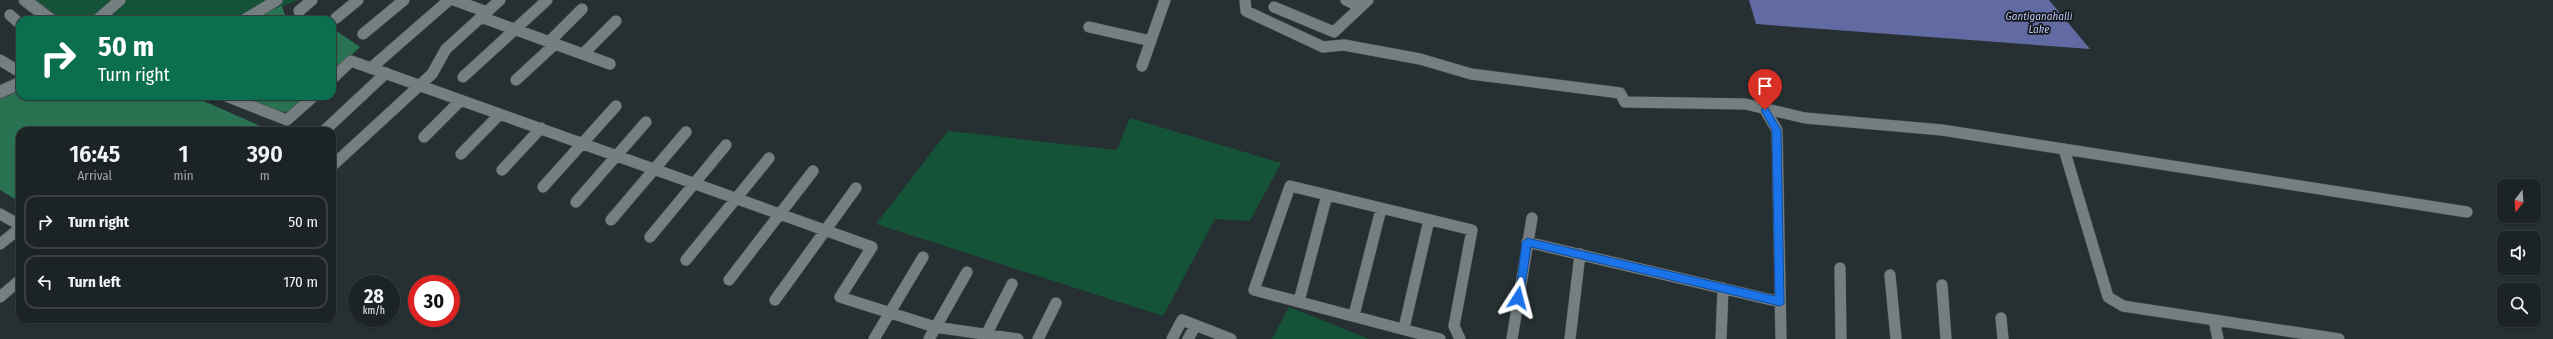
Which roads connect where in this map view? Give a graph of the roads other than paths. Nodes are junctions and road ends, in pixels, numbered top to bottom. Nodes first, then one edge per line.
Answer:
1 (25, 0) edge
2 (120, 0) edge
3 (277, 0) edge
4 (312, 0) edge
5 (358, 0) edge
6 (404, 0) edge
7 (448, 0) edge
8 (454, 0) edge
9 (500, 0) edge
10 (547, 0) edge
11 (1165, 0) edge
12 (1245, 0) edge
13 (1346, 0) edge
14 (1368, 0) edge
15 (1274, 7) dead end
16 (1360, 8) junction
17 (582, 9) dead end
18 (299, 11) dead end
19 (484, 14) junction
20 (10, 15) dead end
21 (46, 16) edge
22 (102, 16) edge
23 (251, 16) edge
24 (336, 18) dead end
25 (16, 20) edge
26 (616, 21) dead end
27 (1089, 27) dead end
28 (515, 29) junction
29 (363, 34) dead end
30 (1151, 41) junction
31 (552, 43) junction
32 (583, 54) junction
33 (0, 60) edge
34 (610, 64) dead end
35 (1142, 66) dead end
36 (371, 68) junction
37 (16, 70) edge
38 (386, 73) junction
39 (336, 75) edge
40 (463, 77) dead end
41 (516, 80) dead end
42 (16, 85) edge
43 (420, 85) junction
44 (0, 92) edge
45 (236, 100) edge
46 (310, 100) edge
47 (461, 100) junction
48 (616, 106) dead end
49 (1765, 110) junction
50 (500, 114) junction
51 (646, 122) dead end
52 (328, 127) edge
53 (541, 128) junction
54 (686, 132) dead end
55 (424, 137) dead end
56 (582, 144) junction
57 (726, 144) dead end
58 (2064, 149) junction
59 (461, 154) dead end
60 (616, 156) junction
61 (768, 158) dead end
62 (336, 162) edge
63 (654, 169) junction
64 (502, 170) dead end
65 (813, 171) dead end
66 (694, 183) junction
67 (543, 187) dead end
68 (856, 188) dead end
69 (1327, 195) junction
70 (736, 198) junction
71 (576, 202) dead end
72 (1381, 209) junction
73 (2467, 212) dead end
74 (0, 214) edge
75 (780, 214) junction
76 (1532, 218) dead end
77 (611, 220) dead end
78 (1429, 220) junction
79 (16, 223) edge
80 (825, 230) junction
81 (16, 231) edge
82 (650, 237) dead end
83 (1527, 242) junction
84 (0, 244) edge
85 (1580, 254) junction
86 (923, 257) dead end
87 (686, 260) dead end
88 (1840, 268) dead end
89 (967, 272) dead end
90 (1890, 275) dead end
91 (729, 280) dead end
92 (16, 283) edge
93 (1012, 284) dead end
94 (1942, 285) dead end
95 (1723, 288) junction
96 (0, 297) edge
97 (775, 300) dead end
98 (1299, 302) junction
99 (1780, 302) junction
100 (1056, 303) dead end
101 (890, 313) junction
102 (1354, 315) junction
103 (2001, 318) dead end
104 (2214, 320) junction
105 (1196, 326) junction
106 (935, 328) junction
107 (1404, 328) junction
108 (986, 335) junction
109 (874, 339) edge
110 (929, 339) edge
111 (1018, 339) edge
112 (1038, 339) edge
113 (1172, 339) edge
114 (1188, 339) edge
115 (1231, 339) edge
116 (1440, 339) edge
117 (1460, 339) edge
118 (1512, 339) edge
119 (1570, 339) edge
120 (1721, 339) edge
121 (1781, 339) edge
122 (1841, 339) edge
123 (1896, 339) edge
124 (1946, 339) edge
125 (2003, 339) edge
126 (2218, 339) edge
127 (2339, 339) edge

1 - 21 street
2 - 22 street
3 - 23 street
4 - 18 street
5 - 24 street
6 - 29 street
7 - 36 street
8 - 19 street
9 - 19 street
10 - 28 street
11 - 30 street
12 - 49 street
13 - 16 street
14 - 16 street
15 - 16 street
17 - 31 street
19 - 28 street
19 - 43 street
20 - 25 street
26 - 32 street
27 - 30 street
28 - 31 street
28 - 40 street
30 - 35 street
31 - 32 street
31 - 41 street
32 - 34 street
33 - 37 street
36 - 38 street
36 - 39 street
38 - 43 street
38 - 52 street
42 - 44 street
43 - 47 street
43 - 62 street
45 - 46 street
47 - 50 street
47 - 55 street
48 - 56 street
49 - 58 street
49 - 99 street
50 - 53 street
50 - 59 street
51 - 60 street
53 - 56 street
53 - 64 street
54 - 63 street
56 - 60 street
56 - 67 street
57 - 66 street
58 - 73 street
58 - 104 street
60 - 63 street
60 - 71 street
61 - 70 street
63 - 66 street
63 - 77 street
65 - 75 street
66 - 70 street
66 - 82 street
68 - 80 street
69 - 72 street
69 - 98 street
69 - 98 street
70 - 75 street
70 - 87 street
72 - 78 street
72 - 102 street
74 - 79 street
75 - 80 street
75 - 91 street
76 - 83 street
78 - 107 street
78 - 117 street
80 - 97 street
80 - 101 street
81 - 84 street
83 - 85 street
83 - 118 street
85 - 95 street
85 - 119 street
86 - 101 street
88 - 122 street
89 - 106 street
90 - 123 street
92 - 96 street
93 - 108 street
94 - 124 street
95 - 99 street
95 - 120 street
98 - 102 street
99 - 121 street
100 - 112 street
101 - 106 street
101 - 109 street
102 - 107 street
103 - 125 street
104 - 126 street
104 - 127 street
105 - 113 street
105 - 114 street
105 - 115 street
106 - 108 street
106 - 110 street
107 - 116 street
108 - 111 street

